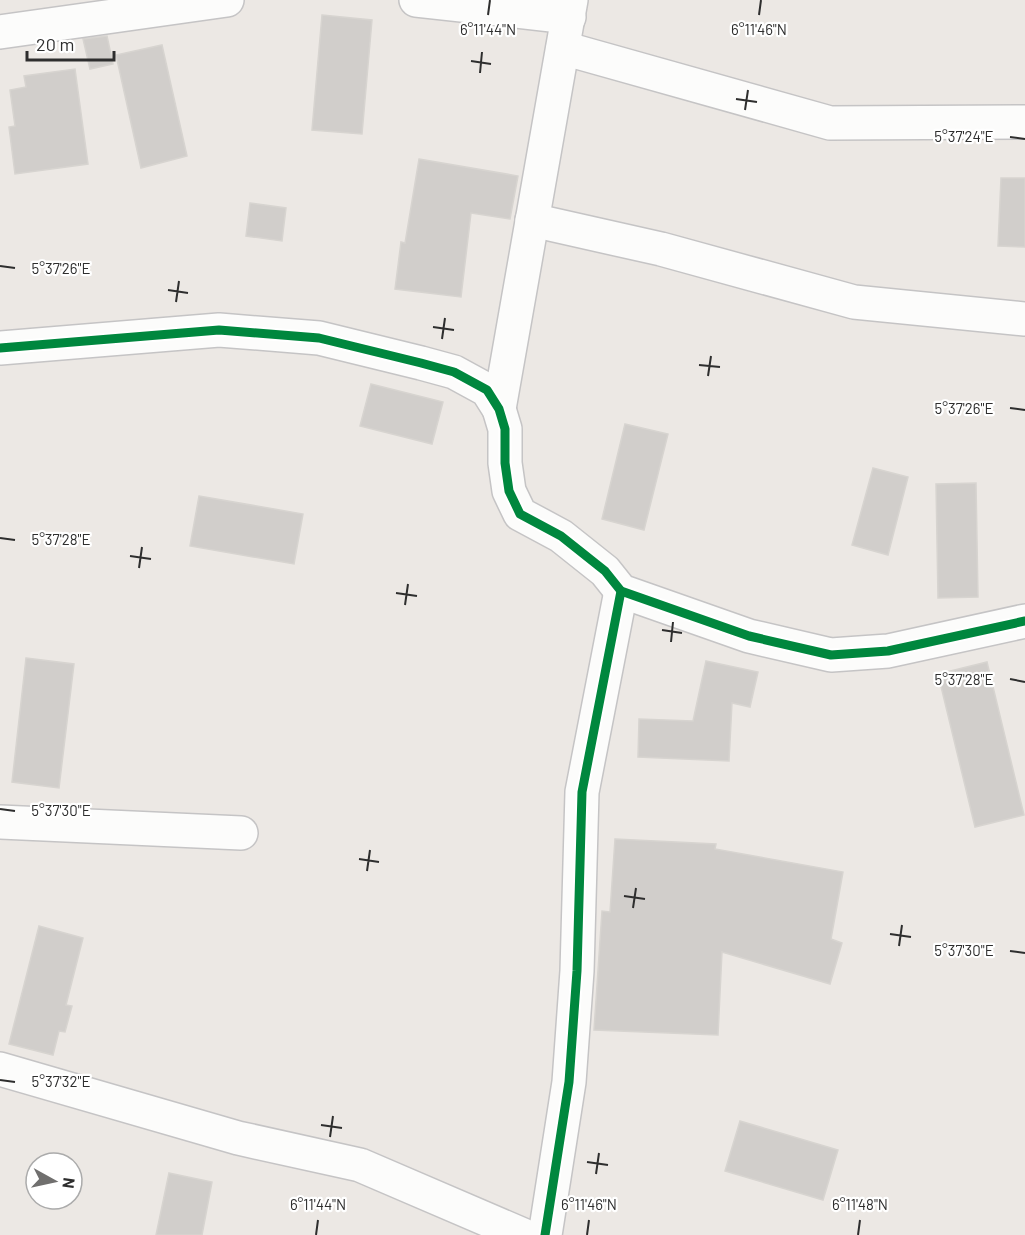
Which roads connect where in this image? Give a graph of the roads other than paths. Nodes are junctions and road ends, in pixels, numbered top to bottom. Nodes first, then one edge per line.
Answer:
1 (227, 0) edge
2 (416, 0) edge
3 (568, 22) edge
4 (0, 32) edge
5 (1025, 122) edge
6 (532, 220) junction
7 (1025, 319) edge
8 (0, 348) edge
9 (499, 409) junction
10 (621, 591) junction
11 (1025, 621) edge
12 (0, 822) edge
13 (241, 833) dead end
14 (0, 1069) edge
15 (524, 1235) edge
16 (545, 1235) edge

1 - 4 street
2 - 3 street
3 - 5 street
3 - 6 street
6 - 7 street
6 - 9 street
8 - 9 street
9 - 10 street
10 - 11 street
10 - 16 street
12 - 13 street
14 - 15 street

